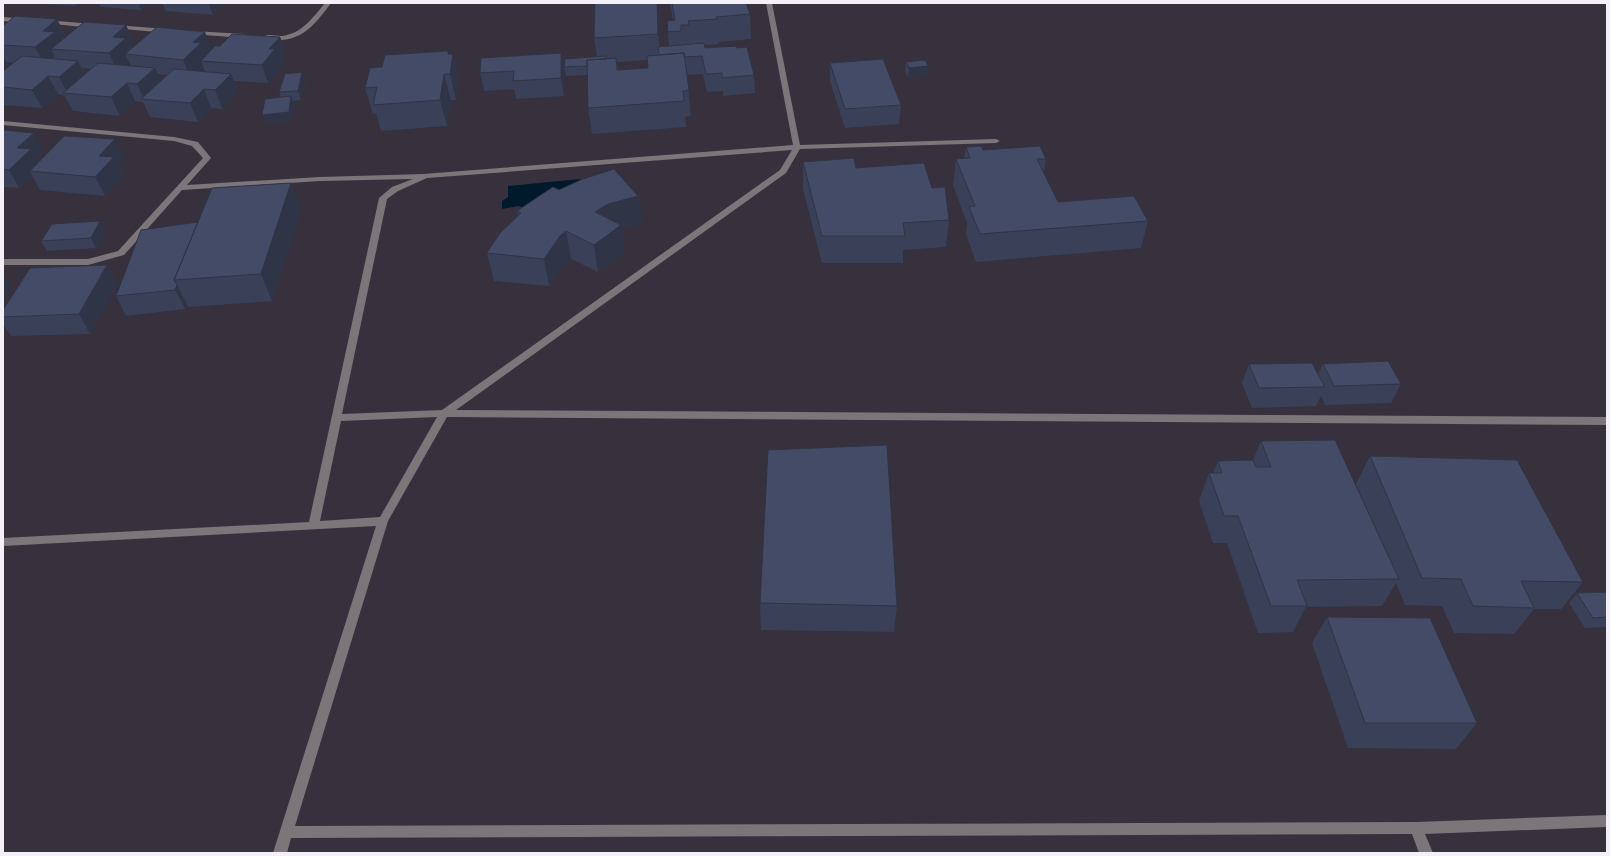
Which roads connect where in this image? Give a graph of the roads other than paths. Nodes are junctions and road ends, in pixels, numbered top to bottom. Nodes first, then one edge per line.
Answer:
1 (328, 3) edge
2 (769, 3) edge
3 (3, 19) edge
4 (98, 26) edge
5 (106, 26) edge
6 (176, 32) edge
7 (184, 32) edge
8 (3, 123) edge
9 (996, 141) dead end
10 (797, 147) junction
11 (426, 176) junction
12 (180, 188) junction
13 (3, 262) edge
14 (444, 413) junction
15 (337, 418) junction
16 (1607, 421) edge
17 (383, 521) junction
18 (314, 526) junction
19 (3, 542) edge
20 (1607, 822) edge
21 (1416, 828) junction
22 (286, 832) junction
23 (280, 853) edge
24 (1426, 853) edge

1 - 7 street
2 - 10 street
3 - 4 street
5 - 6 street
8 - 12 street
9 - 10 street
10 - 11 street
10 - 14 street
11 - 12 street
11 - 15 street
12 - 13 street
14 - 15 street
14 - 16 street
14 - 17 street
15 - 18 street
17 - 18 street
17 - 22 street
18 - 19 street
20 - 21 street
21 - 22 street
21 - 24 street
22 - 23 street

